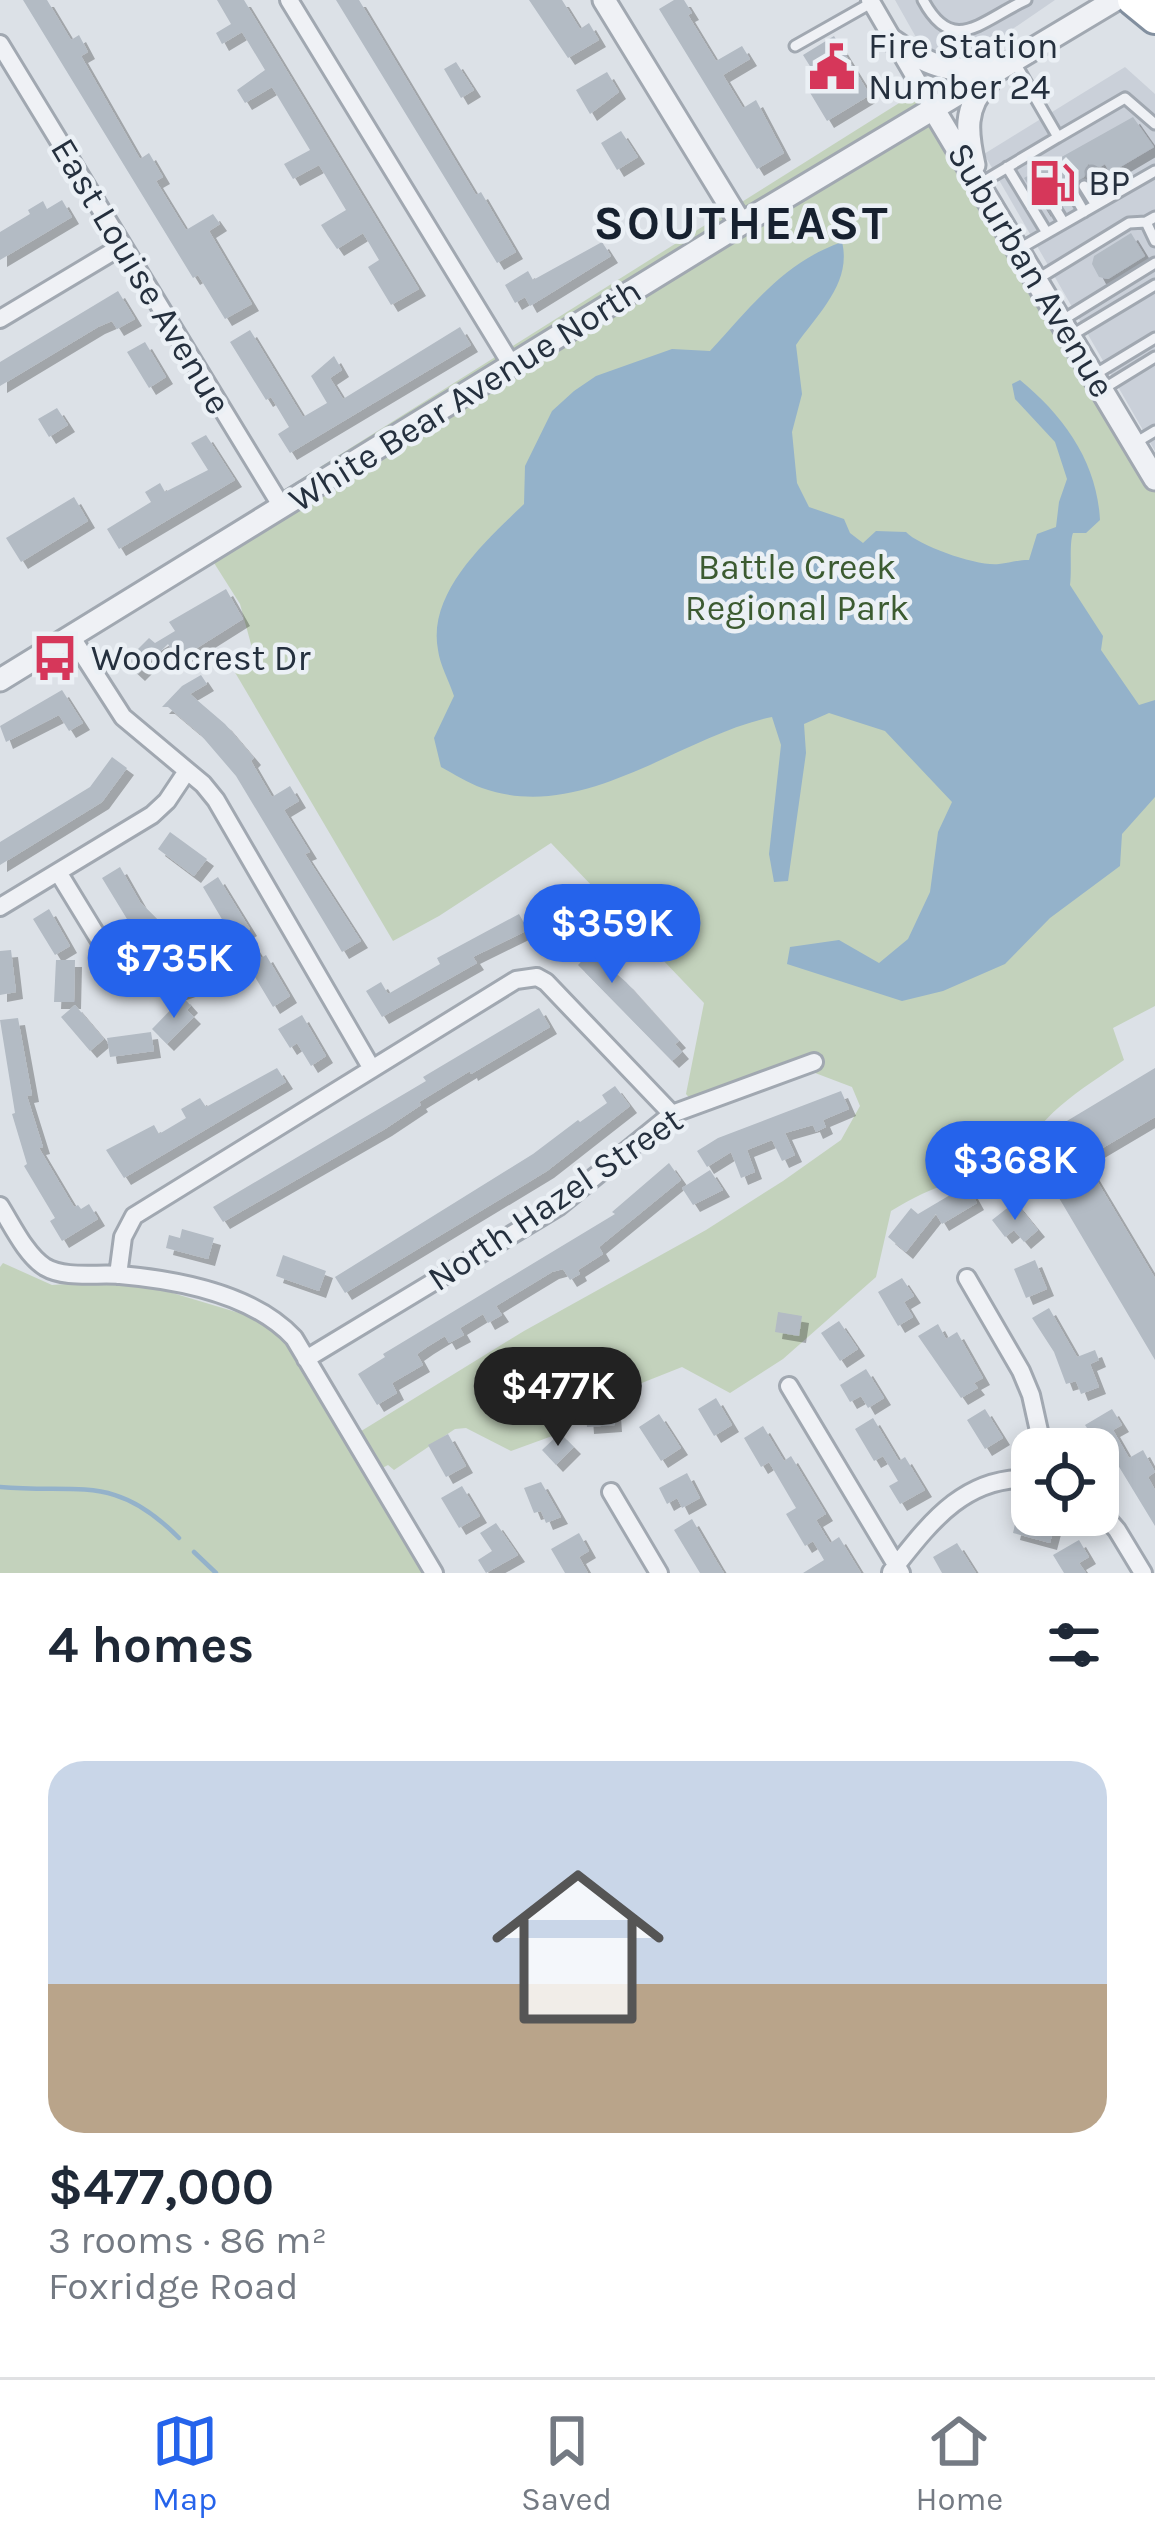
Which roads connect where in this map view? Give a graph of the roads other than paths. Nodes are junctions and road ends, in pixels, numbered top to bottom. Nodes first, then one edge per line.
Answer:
1 (289, 0) edge
2 (604, 0) edge
3 (923, 0) edge
4 (1027, 0) edge
5 (1115, 0) edge
6 (1133, 0) edge
7 (870, 1) edge
8 (1155, 17) edge
9 (893, 41) junction
10 (0, 44) edge
11 (795, 46) dead end
12 (1010, 64) junction
13 (934, 110) junction
14 (1155, 124) edge
15 (1061, 135) junction
16 (1044, 145) junction
17 (1077, 146) dead end
18 (1065, 153) dead end
19 (1024, 157) junction
20 (1053, 160) dead end
21 (1007, 167) junction
22 (1155, 171) edge
23 (1034, 172) dead end
24 (1092, 172) dead end
25 (1084, 186) dead end
26 (985, 193) junction
27 (1073, 193) dead end
28 (1108, 198) junction
29 (1053, 205) dead end
30 (1096, 205) junction
31 (1084, 212) junction
32 (1151, 219) edge
33 (1064, 223) junction
34 (741, 224) junction
35 (1047, 233) junction
36 (1155, 241) edge
37 (122, 246) junction
38 (1018, 250) junction
39 (1155, 263) edge
40 (1036, 280) junction
41 (1155, 285) edge
42 (0, 319) edge
43 (1066, 329) junction
44 (1155, 338) edge
45 (1155, 358) edge
46 (513, 367) junction
47 (1098, 382) junction
48 (1155, 431) edge
49 (1135, 443) junction
50 (1155, 479) edge
51 (282, 507) junction
52 (71, 636) junction
53 (0, 680) edge
54 (187, 770) junction
55 (58, 872) junction
56 (0, 907) edge
57 (127, 985) dead end
58 (814, 1062) dead end
59 (372, 1069) junction
60 (672, 1114) junction
61 (0, 1206) edge
62 (118, 1275) junction
63 (967, 1278) dead end
64 (307, 1359) junction
65 (789, 1386) dead end
66 (1038, 1428) edge
67 (1011, 1480) edge
68 (611, 1492) dead end
69 (1119, 1533) edge
70 (896, 1570) edge
71 (434, 1573) edge
72 (659, 1573) edge
73 (1143, 1573) edge

1 - 46 street
2 - 34 street
3 - 4 lane
5 - 12 street, White Bear Avenue North
6 - 8 highway
7 - 9 street, Suburban Avenue
7 - 11 lane
9 - 12 street
9 - 13 street, Suburban Avenue
10 - 37 street, East Louise Avenue
12 - 13 street, White Bear Avenue North
12 - 15 lane
12 - 26 street
13 - 26 street, Suburban Avenue
13 - 34 street, White Bear Avenue North
14 - 15 lane
15 - 16 lane
15 - 17 lane
15 - 18 lane
16 - 19 lane
16 - 20 lane
19 - 21 lane
19 - 23 lane
21 - 26 lane
21 - 35 lane
22 - 28 lane
24 - 28 lane
25 - 30 lane
26 - 38 street, Suburban Avenue
27 - 31 lane
28 - 30 lane
29 - 33 lane
30 - 31 lane
31 - 33 lane
32 - 36 lane
32 - 40 lane
33 - 35 lane
34 - 46 street, White Bear Avenue North
35 - 38 lane
37 - 42 street
37 - 51 street, East Louise Avenue
38 - 40 street, Suburban Avenue
39 - 43 lane
40 - 43 street, Suburban Avenue
41 - 43 lane
43 - 47 street, Suburban Avenue
44 - 47 lane
45 - 47 lane
46 - 51 street, White Bear Avenue North
47 - 49 street, Suburban Avenue
48 - 49 lane
49 - 50 street, Suburban Avenue
51 - 52 street, White Bear Avenue North
52 - 53 street, White Bear Avenue North
52 - 54 street
54 - 55 street
54 - 59 street
55 - 56 street
55 - 57 street
58 - 60 street, North Hazel Street
59 - 60 street
59 - 62 street
60 - 64 street, North Hazel Street
61 - 62 street
62 - 64 street
63 - 66 street
64 - 71 street
65 - 70 street
67 - 70 street
68 - 72 street
69 - 73 street

